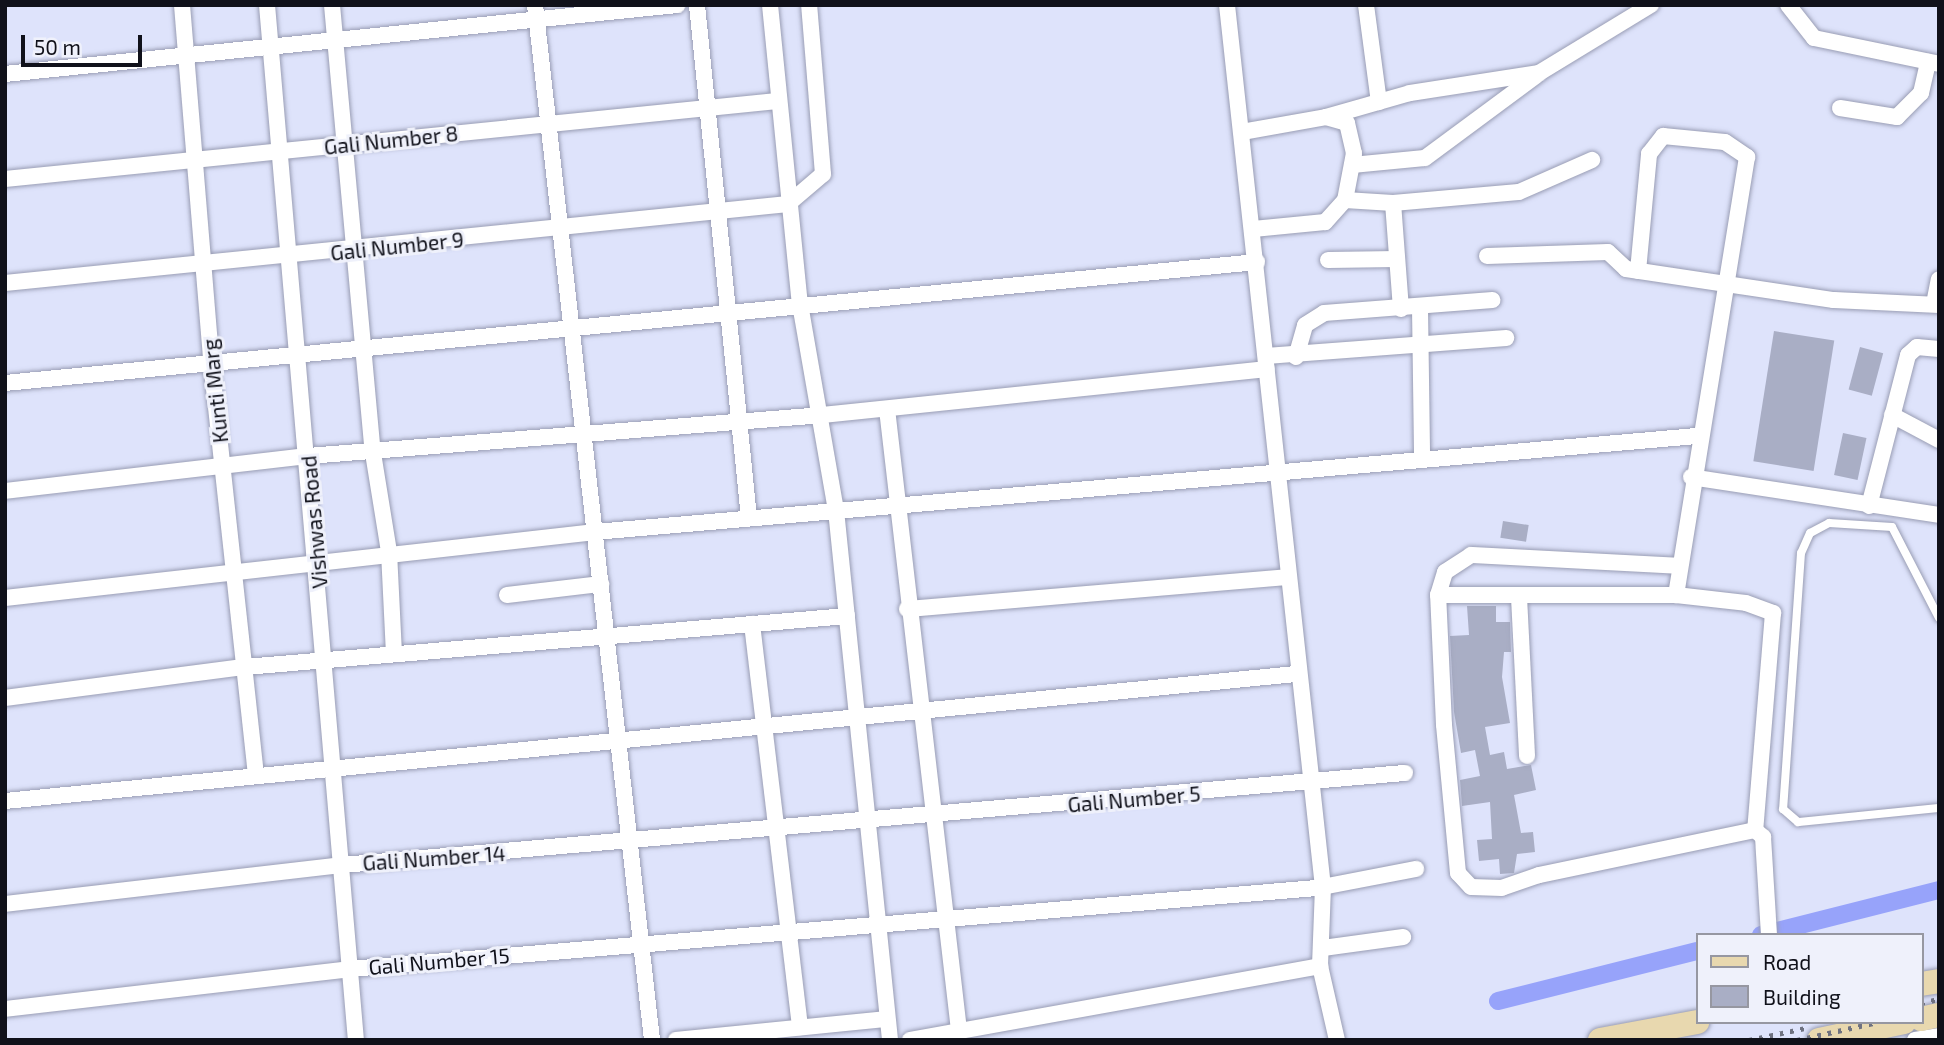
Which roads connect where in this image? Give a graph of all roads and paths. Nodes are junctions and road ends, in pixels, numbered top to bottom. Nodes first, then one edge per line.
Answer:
1 (182, 5) edge
2 (267, 5) edge
3 (332, 5) edge
4 (677, 5) edge
5 (698, 5) edge
6 (770, 5) edge
7 (809, 5) edge
8 (1227, 5) edge
9 (1366, 5) edge
10 (1651, 5) edge
11 (1788, 5) edge
12 (536, 13) edge
13 (338, 44) junction
14 (271, 51) junction
15 (187, 59) junction
16 (1933, 63) edge
17 (1545, 69) junction
18 (5, 74) edge
19 (777, 101) junction
20 (1379, 102) junction
21 (711, 107) junction
22 (1840, 108) dead end
23 (1325, 117) junction
24 (549, 123) junction
25 (1242, 132) junction
26 (343, 145) junction
27 (281, 151) junction
28 (194, 160) junction
29 (1592, 160) dead end
30 (1352, 165) junction
31 (5, 179) edge
32 (1345, 200) junction
33 (1393, 203) junction
34 (788, 204) junction
35 (720, 211) junction
36 (560, 228) junction
37 (1253, 229) junction
38 (352, 250) junction
39 (1487, 256) dead end
40 (291, 257) junction
41 (1397, 259) junction
42 (1328, 260) dead end
43 (1257, 262) junction
44 (205, 265) junction
45 (1638, 271) junction
46 (1939, 279) edge
47 (5, 283) edge
48 (1730, 284) junction
49 (1492, 300) dead end
50 (800, 304) junction
51 (1936, 305) edge
52 (1420, 307) junction
53 (1401, 309) junction
54 (731, 312) junction
55 (572, 327) junction
56 (1506, 338) dead end
57 (367, 345) junction
58 (1418, 346) junction
59 (1939, 349) edge
60 (300, 351) junction
61 (1296, 357) junction
62 (211, 361) junction
63 (1266, 363) junction
64 (5, 383) edge
65 (887, 409) junction
66 (823, 415) junction
67 (1892, 415) junction
68 (739, 421) junction
69 (583, 430) junction
70 (1697, 436) junction
71 (1939, 440) edge
72 (373, 453) junction
73 (308, 456) junction
74 (1422, 460) junction
75 (224, 468) junction
76 (1276, 469) junction
77 (1691, 477) junction
78 (5, 491) edge
79 (1869, 506) junction
80 (836, 510) junction
81 (895, 510) junction
82 (1939, 515) edge
83 (749, 518) junction
84 (595, 532) junction
85 (389, 552) junction
86 (317, 559) junction
87 (1679, 566) junction
88 (235, 569) junction
89 (1288, 577) junction
90 (601, 584) junction
91 (507, 595) dead end
92 (1438, 595) junction
93 (1676, 595) junction
94 (1519, 597) junction
95 (5, 598) edge
96 (907, 609) junction
97 (847, 616) junction
98 (1939, 618) edge
99 (752, 624) junction
100 (607, 635) junction
101 (394, 654) junction
102 (325, 660) junction
103 (245, 667) junction
104 (1296, 674) junction
105 (5, 698) edge
106 (919, 714) junction
107 (858, 720) junction
108 (764, 728) junction
109 (618, 740) junction
110 (1527, 756) dead end
111 (334, 768) junction
112 (1405, 773) dead end
113 (256, 776) junction
114 (1310, 783) junction
115 (5, 801) edge
116 (1939, 808) edge
117 (931, 818) junction
118 (863, 824) junction
119 (1755, 830) junction
120 (777, 832) junction
121 (630, 845) junction
122 (342, 865) junction
123 (1416, 869) dead end
124 (1323, 887) junction
125 (5, 904) edge
126 (947, 920) junction
127 (873, 925) junction
128 (789, 933) junction
129 (1769, 933) edge
130 (1403, 937) dead end
131 (642, 944) junction
132 (1323, 948) junction
133 (350, 969) junction
134 (1321, 969) junction
135 (5, 1009) edge
136 (887, 1019) junction
137 (1696, 1022) edge
138 (1895, 1024) edge
139 (800, 1027) junction
140 (959, 1030) junction
141 (1939, 1036) edge
142 (356, 1040) edge
143 (652, 1040) edge
144 (676, 1040) edge
145 (890, 1040) edge
146 (910, 1040) edge
147 (1337, 1040) edge
148 (1600, 1040) edge
149 (1819, 1040) edge
150 (1915, 1040) edge

1 - 15 street, Kunti Marg
2 - 14 street, Vishwas Road
3 - 13 street
4 - 12 street
5 - 21 street
6 - 19 street
7 - 34 street
8 - 25 street
9 - 20 street
10 - 17 street
11 - 16 street
12 - 13 street
12 - 24 street
13 - 14 street
13 - 26 street
14 - 15 street
14 - 27 street, Vishwas Road
15 - 18 street
15 - 28 street, Kunti Marg
16 - 22 street
17 - 20 street
17 - 30 street
19 - 21 street, Gali Number 8
19 - 34 street
20 - 23 street
21 - 24 street, Gali Number 8
21 - 35 street
23 - 25 street
23 - 30 street
24 - 26 street, Gali Number 8
24 - 36 street
25 - 37 street
26 - 27 street, Gali Number 8
26 - 38 street
27 - 28 street, Gali Number 8
27 - 40 street, Vishwas Road
28 - 31 street, Gali Number 8
28 - 44 street, Kunti Marg
29 - 33 street
30 - 32 street
32 - 33 street
32 - 37 street
33 - 41 street
34 - 35 street, Gali Number 9
34 - 50 street
35 - 36 street, Gali Number 9
35 - 54 street
36 - 38 street, Gali Number 9
36 - 55 street
37 - 43 street
38 - 40 street, Gali Number 9
38 - 57 street
39 - 45 street
40 - 44 street, Gali Number 9
40 - 60 street, Vishwas Road
41 - 42 street
41 - 53 street
43 - 50 street
43 - 63 street
44 - 47 street, Gali Number 9
44 - 62 street, Kunti Marg
45 - 48 street
45 - 48 street
46 - 51 street
48 - 51 street
48 - 70 street
49 - 52 street
50 - 54 street
50 - 66 street
52 - 53 street
52 - 58 street
53 - 61 street
54 - 55 street
54 - 68 street
55 - 57 street
55 - 69 street
56 - 58 street
57 - 60 street
57 - 72 street
58 - 61 street
58 - 74 street
59 - 67 street
60 - 62 street
60 - 73 street, Vishwas Road
61 - 63 street
62 - 64 street
62 - 75 street, Kunti Marg
63 - 65 street
63 - 76 street
65 - 66 street
65 - 81 street
66 - 68 street
66 - 80 street
67 - 71 street
67 - 79 street
68 - 69 street
68 - 83 street
69 - 72 street
69 - 84 street
70 - 74 street
70 - 77 street
72 - 73 street
72 - 85 street
73 - 75 street
73 - 86 street, Vishwas Road
74 - 76 street
75 - 78 street
75 - 88 street, Kunti Marg
76 - 81 street
76 - 89 street
77 - 79 street
77 - 87 street
79 - 82 street
80 - 81 street
80 - 83 street
80 - 97 street
81 - 96 street
83 - 84 street
84 - 85 street
84 - 90 street
85 - 86 street
85 - 101 street
86 - 88 street
86 - 102 street, Vishwas Road
87 - 92 street
87 - 93 street
88 - 95 street
88 - 103 street, Kunti Marg
89 - 96 street
89 - 104 street
90 - 91 street
90 - 100 street
92 - 94 street
92 - 119 street
93 - 94 street
93 - 119 street
94 - 110 street
96 - 106 street
97 - 99 street
97 - 107 street
98 - 116 lane
99 - 100 street
99 - 108 street
100 - 101 street
100 - 109 street
101 - 102 street
102 - 103 street
102 - 111 street, Vishwas Road
103 - 105 street
103 - 113 street, Kunti Marg
104 - 106 street
104 - 114 street
106 - 107 street
106 - 117 street
107 - 108 street
107 - 118 street
108 - 109 street
108 - 120 street
109 - 111 street
109 - 121 street
111 - 113 street
111 - 122 street, Vishwas Road
112 - 114 street, Gali Number 5
113 - 115 street
114 - 117 street, Gali Number 5
114 - 124 street
117 - 118 street, Gali Number 5
117 - 126 street
118 - 120 street, Gali Number 14
118 - 127 street
119 - 129 street
120 - 121 street, Gali Number 14
120 - 128 street
121 - 122 street, Gali Number 14
121 - 131 street
122 - 125 street, Gali Number 14
122 - 133 street, Vishwas Road
123 - 124 street, Gali Number 15
124 - 126 street, Gali Number 15
124 - 132 street
126 - 127 street, Gali Number 15
126 - 140 street
127 - 128 street, Gali Number 15
127 - 136 street
128 - 131 street, Gali Number 15
128 - 139 street
130 - 132 street
131 - 133 street, Gali Number 15
131 - 143 street
132 - 134 street
133 - 135 street, Gali Number 15
133 - 142 street, Vishwas Road
134 - 140 street
134 - 147 street
136 - 139 street
136 - 145 street
137 - 148 main road
138 - 149 main road
139 - 144 street
140 - 146 street
141 - 150 street

